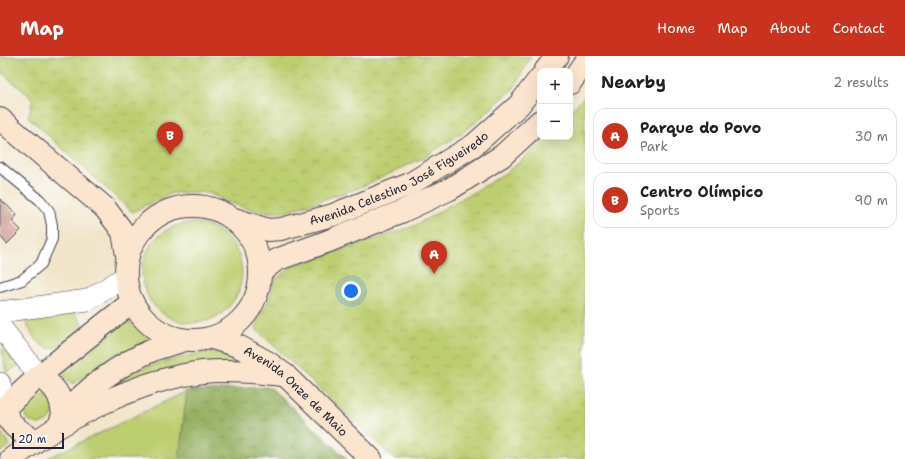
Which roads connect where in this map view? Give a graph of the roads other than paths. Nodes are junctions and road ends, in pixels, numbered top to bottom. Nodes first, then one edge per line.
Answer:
1 (557, 56) edge
2 (585, 62) edge
3 (547, 68) edge
4 (573, 79) edge
5 (537, 82) edge
6 (1, 120) edge
7 (537, 124) edge
8 (0, 167) edge
9 (234, 219) junction
10 (127, 255) junction
11 (261, 272) junction
12 (125, 277) junction
13 (0, 287) edge
14 (132, 302) junction
15 (0, 312) edge
16 (0, 326) edge
17 (212, 338) junction
18 (186, 340) junction
19 (284, 375) junction
20 (39, 376) junction
21 (0, 383) edge
22 (2, 409) edge
23 (51, 429) junction
24 (11, 459) edge
25 (371, 459) edge

1 - 3 street
2 - 4 street
5 - 9 street, Avenida Celestino José Figueiredo
6 - 10 street
7 - 11 street
8 - 13 lane
9 - 10 street
9 - 11 street
10 - 12 street
11 - 17 street
12 - 14 street
12 - 15 street
14 - 18 street
14 - 20 street
16 - 20 street
17 - 18 street
17 - 19 street, Avenida Onze de Maio
18 - 23 street
19 - 23 street
19 - 25 street, Avenida Onze de Maio
20 - 22 street
20 - 23 street
21 - 22 street
22 - 23 street
23 - 24 street

